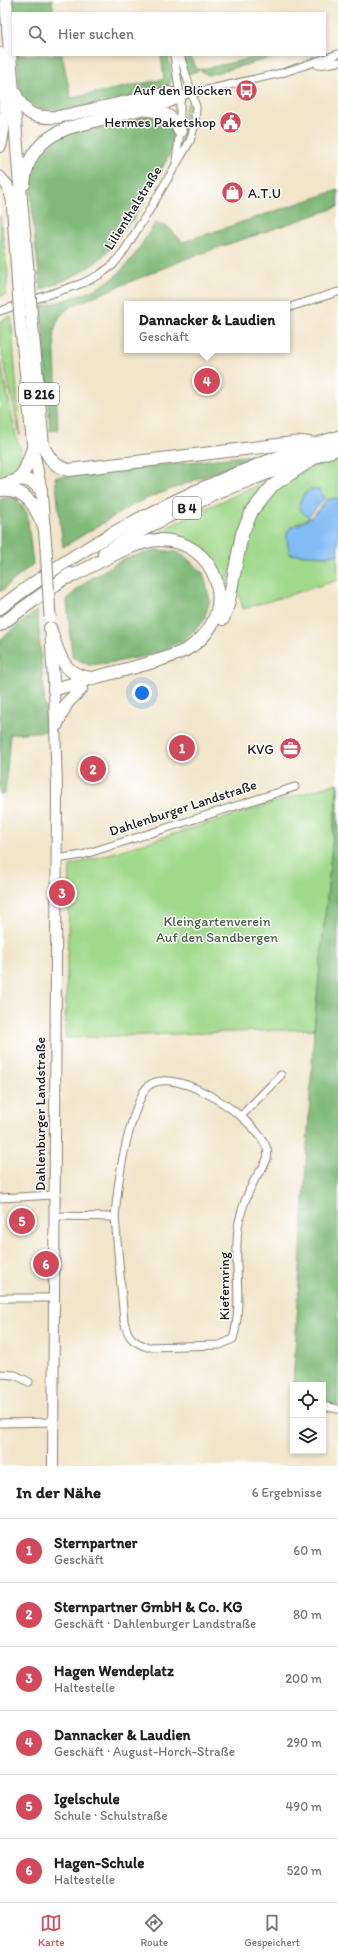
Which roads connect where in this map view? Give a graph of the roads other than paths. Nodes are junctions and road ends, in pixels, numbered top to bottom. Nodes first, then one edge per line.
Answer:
1 (6, 0) edge
2 (0, 54) edge
3 (338, 54) edge
4 (174, 56) edge
5 (180, 56) edge
6 (338, 62) edge
7 (300, 68) junction
8 (12, 86) junction
9 (193, 93) junction
10 (180, 96) junction
11 (142, 109) junction
12 (6, 114) junction
13 (180, 131) junction
14 (0, 146) edge
15 (175, 163) junction
16 (0, 177) edge
17 (16, 200) junction
18 (338, 292) edge
19 (290, 307) edge
20 (0, 311) edge
21 (338, 437) edge
22 (38, 447) junction
23 (338, 449) edge
24 (317, 450) junction
25 (18, 479) junction
26 (0, 486) edge
27 (0, 490) edge
28 (41, 490) junction
29 (44, 526) junction
30 (63, 579) junction
31 (21, 592) junction
32 (0, 601) edge
33 (0, 608) edge
34 (50, 622) junction
35 (0, 625) edge
36 (97, 678) junction
37 (82, 689) junction
38 (54, 690) junction
39 (56, 729) junction
40 (295, 787) dead end
41 (56, 859) junction
42 (281, 1075) dead end
43 (241, 1116) junction
44 (54, 1195) junction
45 (0, 1198) edge
46 (54, 1216) junction
47 (115, 1217) junction
48 (0, 1298) edge
49 (53, 1298) junction
50 (0, 1374) edge
51 (29, 1382) dead end
52 (326, 1407) edge
53 (338, 1409) edge
54 (53, 1422) junction
55 (0, 1424) edge
56 (53, 1466) edge

1 - 8 highway, B 216
2 - 12 highway, B 216
3 - 7 street
4 - 10 street
5 - 9 street
6 - 7 street
7 - 9 street
8 - 10 highway
8 - 17 highway, B 216
9 - 10 street
9 - 15 street, Lilienthalstraße
10 - 11 highway
10 - 13 street, Lilienthalstraße
11 - 13 highway
11 - 17 highway
12 - 14 highway
12 - 17 highway, B 216
13 - 15 street, Lilienthalstraße
15 - 20 street, Lilienthalstraße
16 - 17 main road
17 - 22 highway, B 216, bridge
18 - 19 street
21 - 24 highway, B 4
22 - 24 highway
22 - 25 highway
22 - 28 main road, B 216
23 - 24 highway, B 4
24 - 30 highway, B 4
24 - 31 highway, B 4
24 - 37 highway
25 - 26 highway
25 - 28 highway
27 - 29 highway
28 - 29 main road, B 216
29 - 34 main road, B 216, bridge
30 - 35 highway, B 4
30 - 36 highway
31 - 32 highway
31 - 33 highway, B 4
34 - 36 highway
34 - 38 main road, B 216
36 - 38 highway
37 - 38 highway
37 - 39 highway
38 - 39 main road, B 216
39 - 41 main road, Dahlenburger Landstraße
40 - 41 street, Dahlenburger Landstraße
41 - 44 main road, Dahlenburger Landstraße
42 - 43 street
43 - 47 street, Kiefernring
43 - 47 street, Kiefernring
44 - 45 street
44 - 46 main road, Dahlenburger Landstraße
46 - 47 street
46 - 49 main road, Dahlenburger Landstraße
48 - 49 street
49 - 54 main road, Dahlenburger Landstraße
50 - 51 street
52 - 53 street
54 - 55 street
54 - 56 main road, Dahlenburger Landstraße

